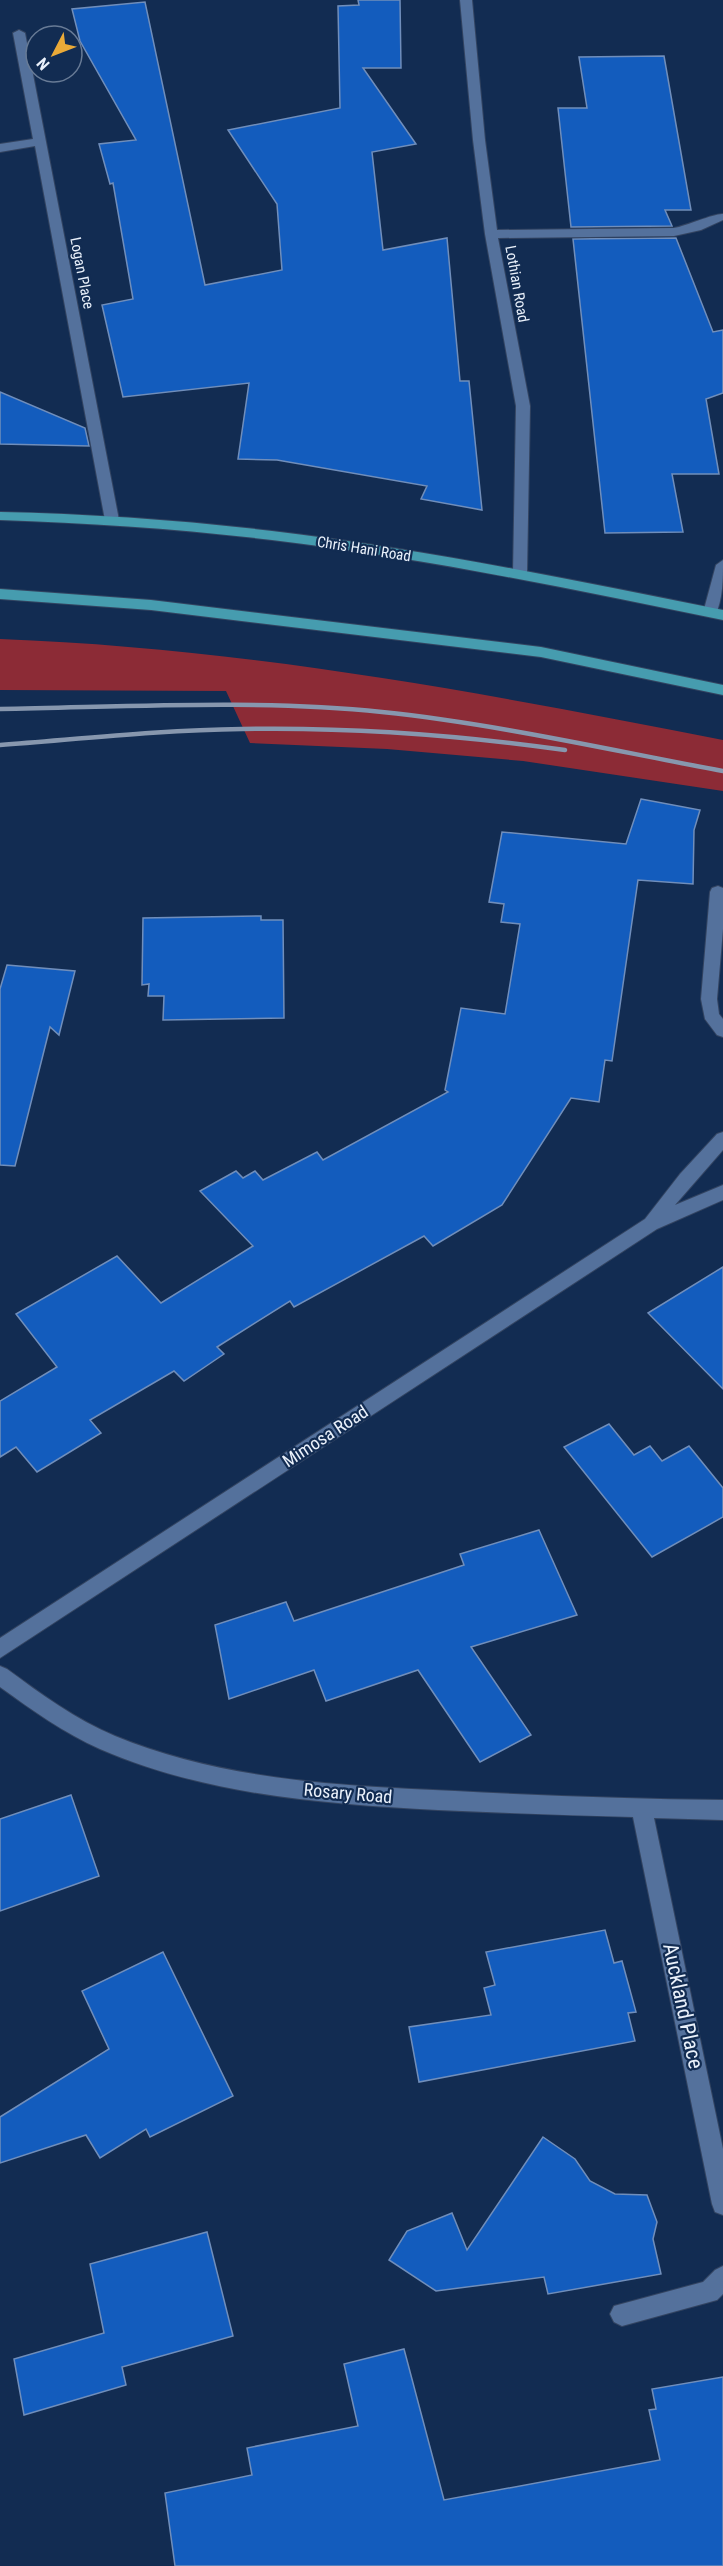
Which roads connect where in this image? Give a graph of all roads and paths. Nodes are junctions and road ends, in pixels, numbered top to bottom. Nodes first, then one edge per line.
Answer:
1 (466, 0) edge
2 (19, 33) dead end
3 (40, 142) junction
4 (0, 148) edge
5 (719, 217) dead end
6 (491, 234) junction
7 (0, 516) edge
8 (112, 520) junction
9 (723, 565) edge
10 (520, 574) junction
11 (0, 594) edge
12 (717, 614) edge
13 (723, 690) edge
14 (718, 892) dead end
15 (723, 1031) edge
16 (723, 1139) edge
17 (723, 1192) edge
18 (651, 1224) junction
19 (0, 1649) edge
20 (0, 1675) edge
21 (642, 1809) junction
22 (723, 1810) edge
23 (723, 2204) edge
24 (723, 2278) edge
25 (622, 2314) dead end

1 - 6 street, Lothian Road
2 - 3 street, Logan Place
3 - 4 street
3 - 8 street, Logan Place
5 - 6 street
6 - 10 street, Lothian Road
7 - 8 main road, Chris Hani Road
8 - 10 main road, Chris Hani Road
9 - 12 street
10 - 12 main road, Chris Hani Road
11 - 13 main road
14 - 15 street
16 - 18 street, Mimosa Road
17 - 18 street, Mimosa Road
18 - 19 street, Mimosa Road
20 - 21 street, Rosary Road
21 - 22 street, Rosary Road
21 - 23 street, Auckland Place
24 - 25 street

